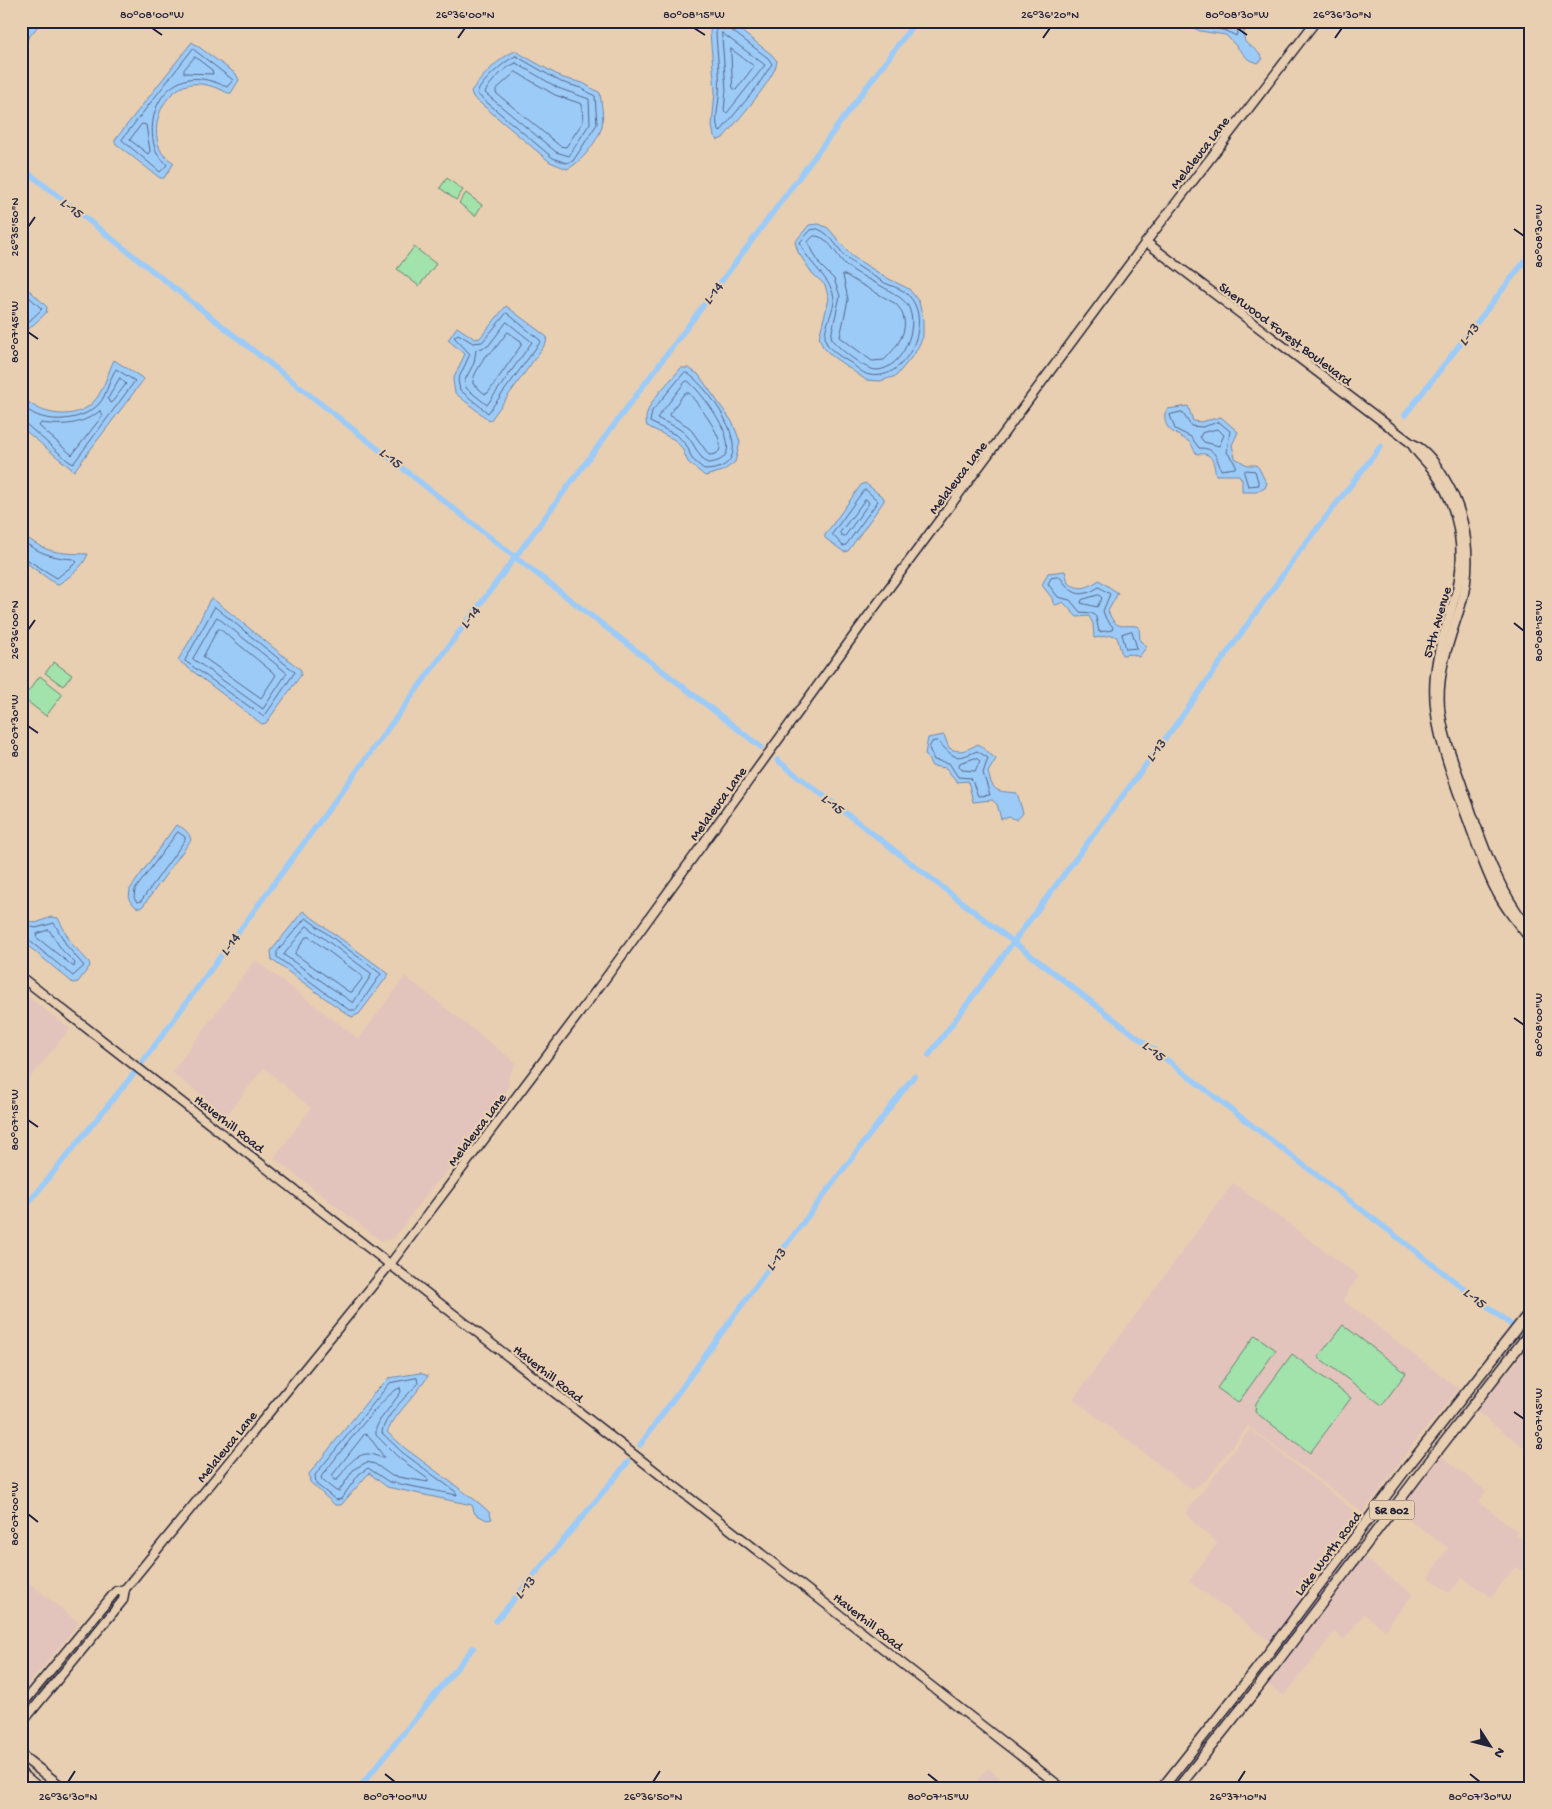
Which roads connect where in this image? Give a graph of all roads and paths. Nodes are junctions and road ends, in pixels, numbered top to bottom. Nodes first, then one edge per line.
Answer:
1 (1316, 21) edge
2 (1146, 242) junction
3 (1411, 443) junction
4 (1531, 931) edge
5 (1531, 940) edge
6 (21, 977) edge
7 (391, 1263) junction
8 (1531, 1310) edge
9 (1531, 1331) edge
10 (1488, 1365) junction
11 (1459, 1423) junction
12 (1414, 1460) junction
13 (1385, 1520) junction
14 (125, 1589) junction
15 (21, 1706) edge
16 (1214, 1722) junction
17 (21, 1724) edge
18 (1208, 1751) junction
19 (21, 1755) edge
20 (21, 1773) edge
21 (40, 1788) edge
22 (63, 1788) edge
23 (1062, 1788) edge
24 (1162, 1788) edge
25 (1178, 1788) edge

1 - 2 street, Melaleuca Lane
2 - 3 street, Sherwood Forest Boulevard
2 - 7 street, Melaleuca Lane
3 - 4 street, 57th Avenue
3 - 5 street, 57th Avenue
6 - 7 street, Haverhill Road
7 - 14 street, Melaleuca Lane
7 - 23 street, Haverhill Road
8 - 10 main road, Lake Worth Road / SR 802
9 - 11 main road, Lake Worth Road / SR 802
10 - 11 main road
10 - 12 main road, Lake Worth Road / SR 802
11 - 13 main road, Lake Worth Road / SR 802
12 - 13 main road
12 - 16 main road, Lake Worth Road / SR 802
13 - 18 main road, Lake Worth Road / SR 802
14 - 15 street, Melaleuca Lane
14 - 17 street, Melaleuca Lane
16 - 18 main road
16 - 24 main road, Lake Worth Road / SR 802
18 - 25 main road, Lake Worth Road / SR 802
19 - 22 main road
20 - 21 main road

